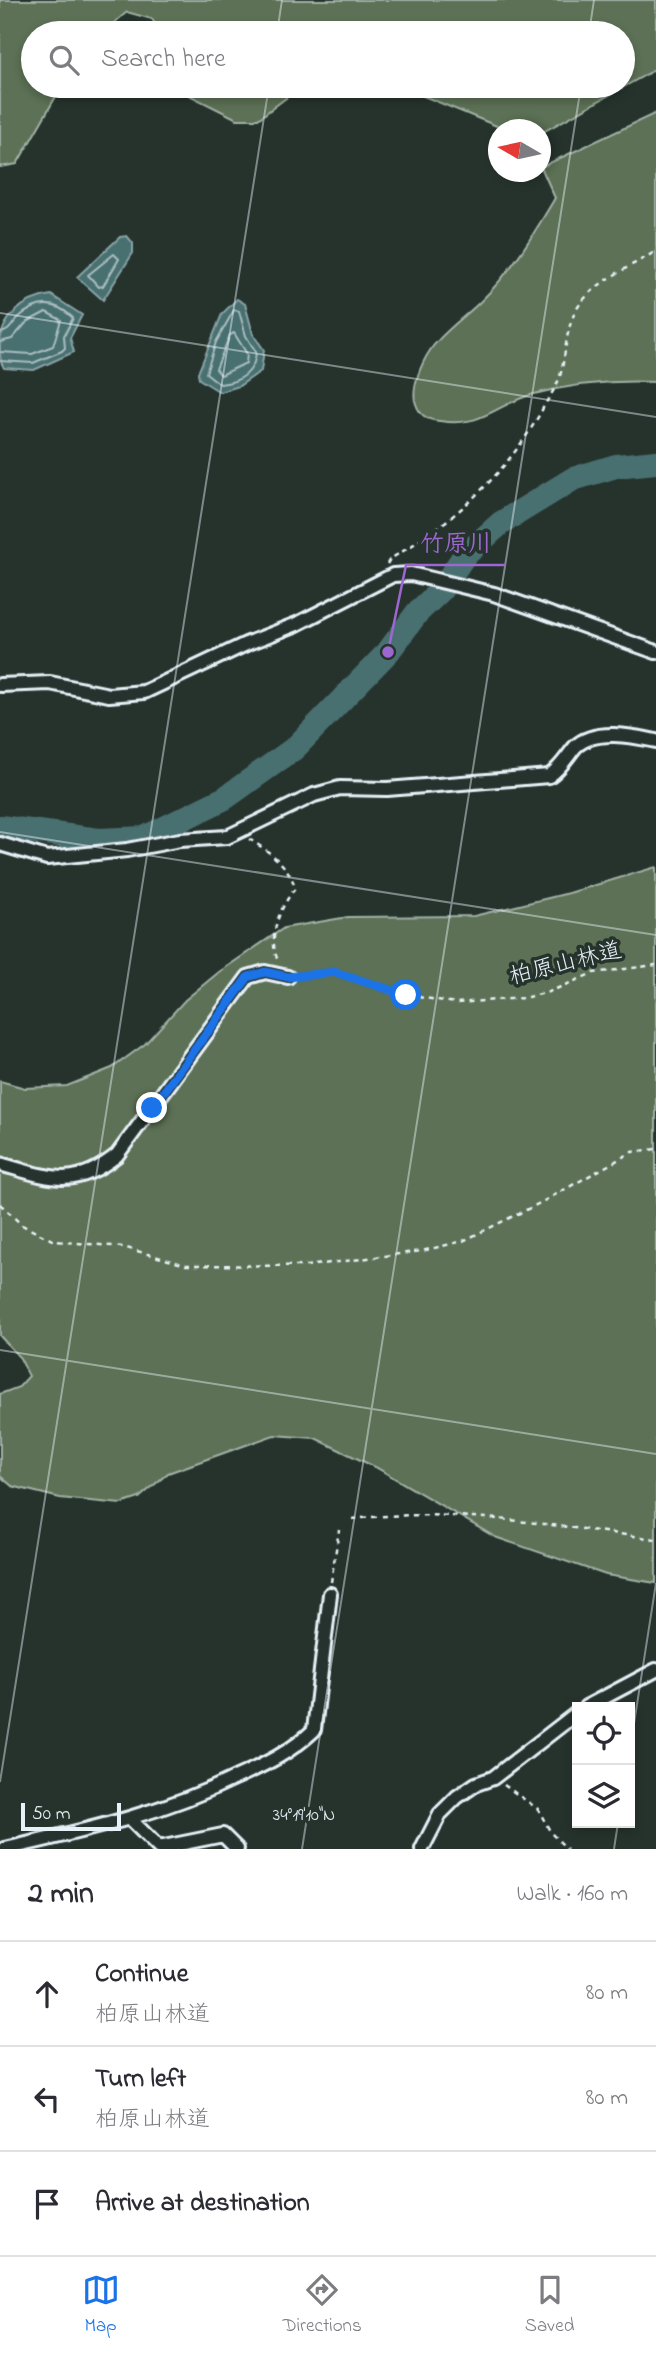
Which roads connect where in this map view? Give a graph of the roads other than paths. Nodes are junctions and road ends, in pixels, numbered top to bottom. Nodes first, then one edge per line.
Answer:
1 (656, 652) edge
2 (0, 685) edge
3 (656, 741) edge
4 (0, 844) edge
5 (288, 977) road end
6 (0, 1164) edge
7 (330, 1594) road end
8 (656, 1670) edge
9 (595, 1702) edge
10 (572, 1717) edge
11 (131, 1820) junction
12 (5, 1849) edge
13 (237, 1849) edge
14 (422, 1849) edge

1 - 2 street
3 - 4 street
5 - 6 street
7 - 11 street
8 - 9 street
10 - 14 street
11 - 12 street
11 - 13 street

